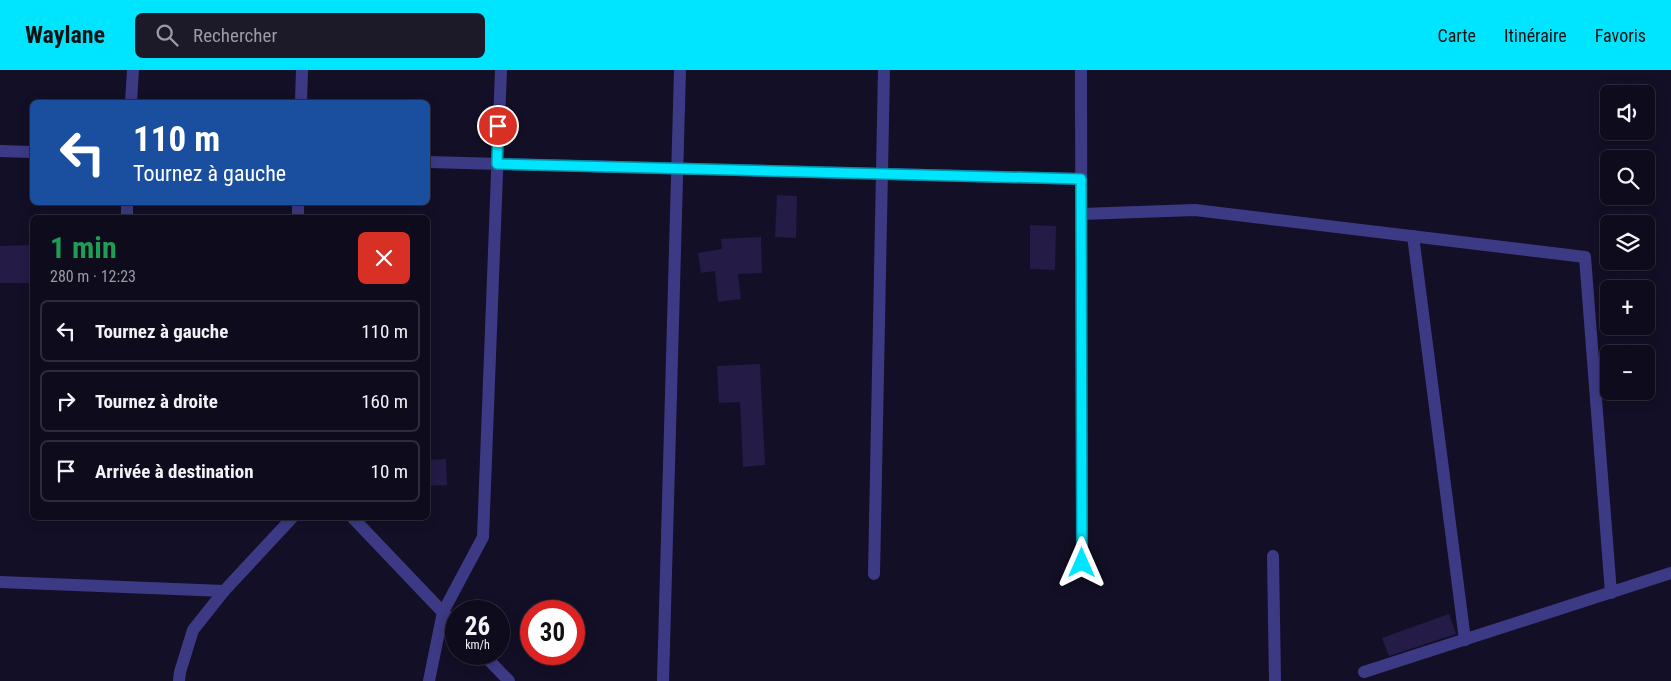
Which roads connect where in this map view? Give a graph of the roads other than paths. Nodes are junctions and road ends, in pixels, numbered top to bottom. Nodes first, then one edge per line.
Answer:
1 (132, 70) edge
2 (302, 70) edge
3 (500, 70) edge
4 (680, 70) edge
5 (884, 70) edge
6 (1081, 70) edge
7 (131, 100) edge
8 (301, 100) edge
9 (0, 151) edge
10 (30, 152) edge
11 (430, 162) edge
12 (497, 164) junction
13 (677, 168) junction
14 (882, 174) junction
15 (1081, 179) junction
16 (1081, 214) junction
17 (1413, 236) junction
18 (290, 520) edge
19 (355, 520) edge
20 (1273, 556) dead end
21 (1082, 563) dead end
22 (1671, 573) edge
23 (874, 574) dead end
24 (0, 582) edge
25 (224, 591) junction
26 (1611, 593) junction
27 (443, 612) junction
28 (1465, 640) junction
29 (494, 665) edge
30 (1364, 672) dead end
31 (179, 681) edge
32 (428, 681) edge
33 (509, 681) edge
34 (663, 681) edge
35 (1275, 681) edge

1 - 7 street
2 - 8 street
3 - 12 street
4 - 13 street
5 - 14 street
6 - 15 street
9 - 10 street
11 - 12 street
12 - 13 street
12 - 27 street
13 - 14 street
13 - 34 street
14 - 15 street
14 - 23 street
15 - 16 street
16 - 17 street
16 - 21 street
17 - 26 street
17 - 28 street
18 - 25 street
19 - 27 street
20 - 35 street
22 - 26 street
24 - 25 street
25 - 31 street
26 - 28 street
27 - 32 street
28 - 30 street
29 - 33 street

